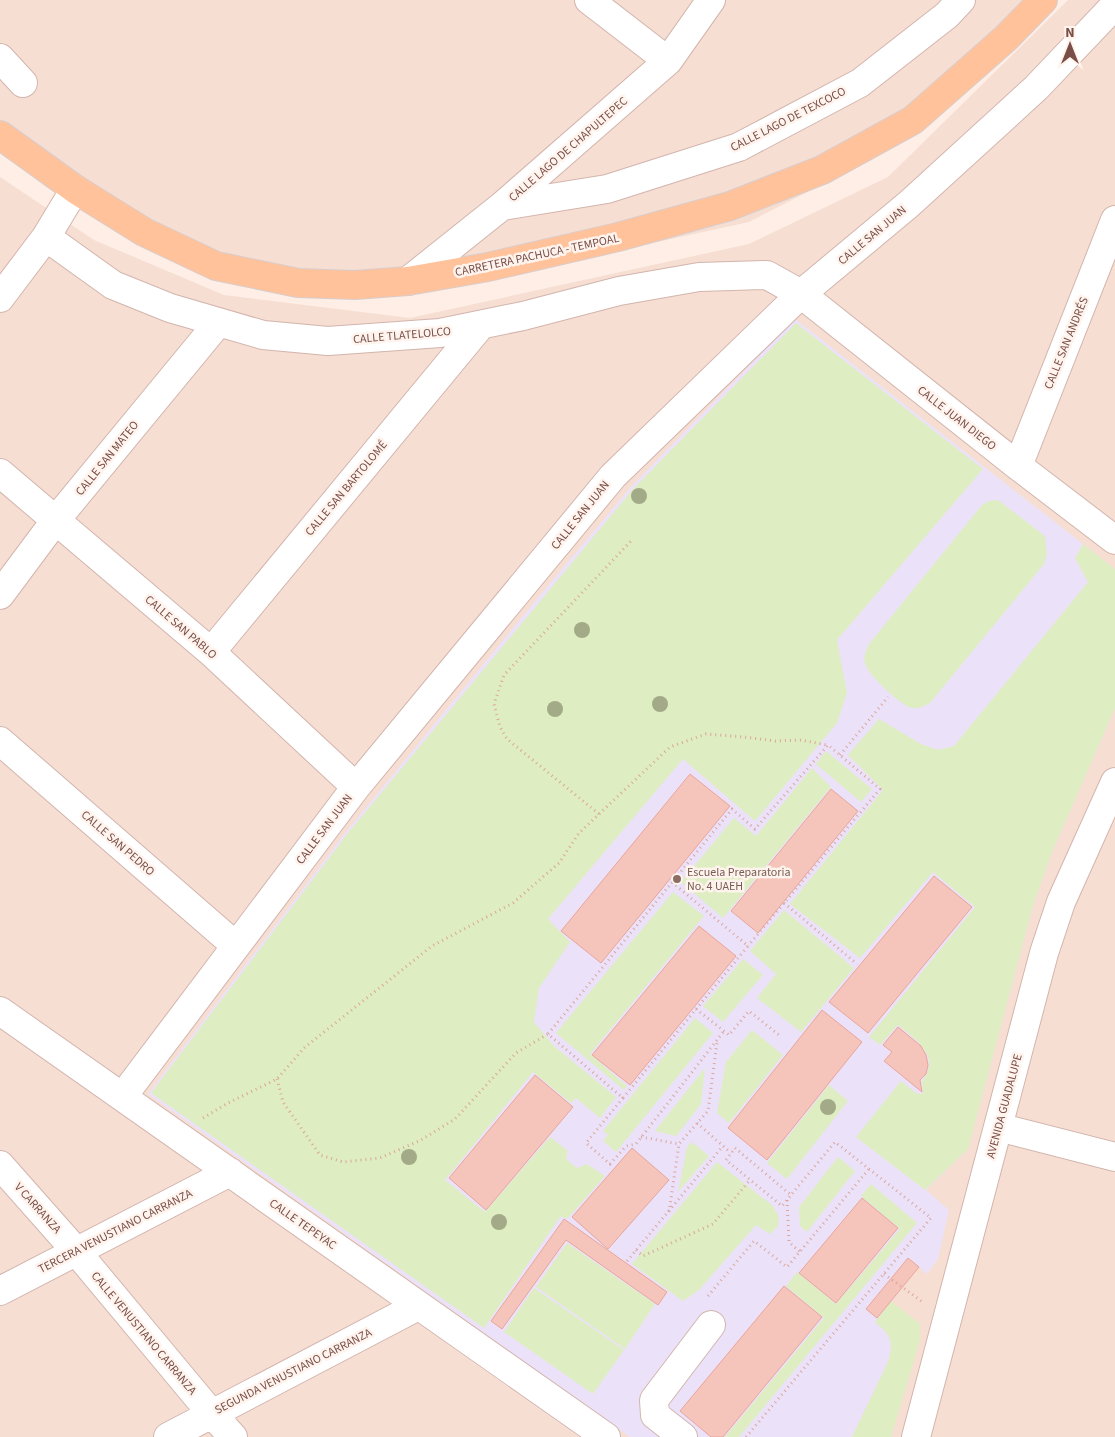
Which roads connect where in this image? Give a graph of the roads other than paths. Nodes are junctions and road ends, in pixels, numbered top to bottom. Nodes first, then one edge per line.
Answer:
1 (588, 0) edge
2 (711, 0) edge
3 (962, 0) edge
4 (1043, 0) edge
5 (1115, 5) edge
6 (0, 58) edge
7 (668, 61) junction
8 (23, 83) dead end
9 (0, 135) edge
10 (75, 189) junction
11 (502, 206) junction
12 (1115, 220) edge
13 (46, 237) junction
14 (408, 282) junction
15 (801, 294) junction
16 (0, 298) edge
17 (218, 323) junction
18 (481, 325) junction
19 (1018, 466) junction
20 (0, 473) edge
21 (56, 521) junction
22 (1115, 540) edge
23 (0, 595) edge
24 (211, 652) junction
25 (0, 741) edge
26 (356, 787) junction
27 (1113, 793) edge
28 (236, 946) junction
29 (0, 1011) edge
30 (122, 1096) junction
31 (998, 1127) junction
32 (1115, 1157) edge
33 (0, 1165) edge
34 (230, 1172) junction
35 (76, 1251) junction
36 (0, 1291) edge
37 (418, 1306) junction
38 (711, 1325) dead end
39 (211, 1413) junction
40 (168, 1437) edge
41 (233, 1437) edge
42 (606, 1437) edge
43 (683, 1437) edge
44 (916, 1437) edge

1 - 7 street
2 - 7 street, CALLE LAGO DE CHAPULTEPEC
3 - 11 street, CALLE LAGO DE TEXCOCO
4 - 14 main road, CARRETERA PACHUCA - TEMPOAL
5 - 15 street, CALLE SAN JUAN
6 - 8 street
7 - 11 street, CALLE LAGO DE CHAPULTEPEC
9 - 10 main road, CARRETERA PACHUCA - TEMPOAL
10 - 13 street
10 - 14 main road, CARRETERA PACHUCA - TEMPOAL
11 - 14 street, CALLE LAGO DE CHAPULTEPEC
12 - 19 street, CALLE SAN ANDRÉS
13 - 16 street
13 - 17 street, CALLE TLATELOLCO
15 - 18 street, CALLE TLATELOLCO
15 - 19 street, CALLE JUAN DIEGO
15 - 26 street, CALLE SAN JUAN
17 - 18 street, CALLE TLATELOLCO
17 - 21 street, CALLE SAN MATEO
18 - 24 street, CALLE SAN BARTOLOMÉ
19 - 22 street, CALLE JUAN DIEGO
20 - 21 street, CALLE SAN PABLO
21 - 23 street, CALLE SAN MATEO
21 - 24 street, CALLE SAN PABLO
24 - 26 street, CALLE SAN PABLO
25 - 28 street, CALLE SAN PEDRO
26 - 28 street, CALLE SAN JUAN
27 - 31 street, AVENIDA GUADALUPE
28 - 30 street, CALLE SAN JUAN
29 - 30 street, CALLE TEPEYAC
30 - 34 street, CALLE TEPEYAC
31 - 32 street
31 - 44 street, AVENIDA GUADALUPE
33 - 35 street, V CARRANZA
34 - 35 street, TERCERA VENUSTIANO CARRANZA
34 - 37 street, CALLE TEPEYAC
35 - 36 street, TERCERA VENUSTIANO CARRANZA
35 - 39 street, CALLE VENUSTIANO CARRANZA
37 - 39 street, SEGUNDA VENUSTIANO CARRANZA
37 - 42 street, CALLE TEPEYAC
38 - 43 street
39 - 40 street, SEGUNDA VENUSTIANO CARRANZA
39 - 41 street, CALLE VENUSTIANO CARRANZA

